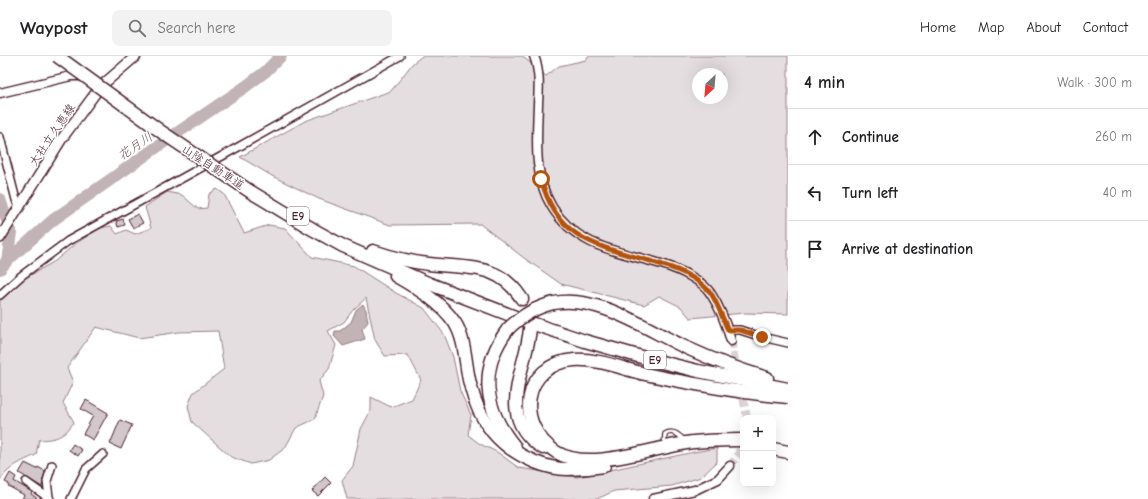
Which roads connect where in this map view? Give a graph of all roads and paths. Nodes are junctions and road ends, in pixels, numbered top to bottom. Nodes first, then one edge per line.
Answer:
1 (57, 56) edge
2 (63, 56) edge
3 (136, 56) edge
4 (400, 56) edge
5 (534, 56) edge
6 (100, 87) junction
7 (0, 93) edge
8 (0, 137) edge
9 (252, 190) junction
10 (20, 208) junction
11 (2, 236) edge
12 (344, 244) junction
13 (0, 295) edge
14 (522, 299) dead end
15 (527, 325) junction
16 (728, 330) junction
17 (731, 341) tunnel mouth
18 (788, 343) edge
19 (788, 385) edge
20 (788, 389) edge
21 (788, 397) edge
22 (740, 440) edge
23 (776, 444) edge
24 (740, 446) edge
25 (788, 446) edge
26 (665, 450) junction
27 (776, 450) edge
28 (788, 452) edge
29 (103, 454) dead end
30 (567, 457) junction
31 (530, 460) junction
32 (52, 465) dead end
33 (730, 466) tunnel mouth
34 (26, 482) dead end
35 (49, 498) edge
36 (72, 499) edge
37 (653, 499) edge

1 - 9 highway, 山陰自動車道 / E9, bridge
2 - 9 highway, 山陰自動車道 / E9, bridge
3 - 6 main road, 大社立久恵線
4 - 13 street
5 - 16 street
6 - 7 street
6 - 10 main road, 大社立久恵線
8 - 10 street
9 - 12 highway, 山陰自動車道 / E9
10 - 11 main road, 大社立久恵線
12 - 14 highway
12 - 15 highway, 山陰自動車道 / E9
12 - 31 highway
15 - 20 highway, E9
15 - 30 highway
16 - 17 street
16 - 18 street
19 - 31 highway, bridge
21 - 30 highway
22 - 26 highway
23 - 25 highway
24 - 26 highway
26 - 30 highway
26 - 31 highway
27 - 28 highway
29 - 36 street
32 - 35 street
33 - 37 street
34 - 35 street

